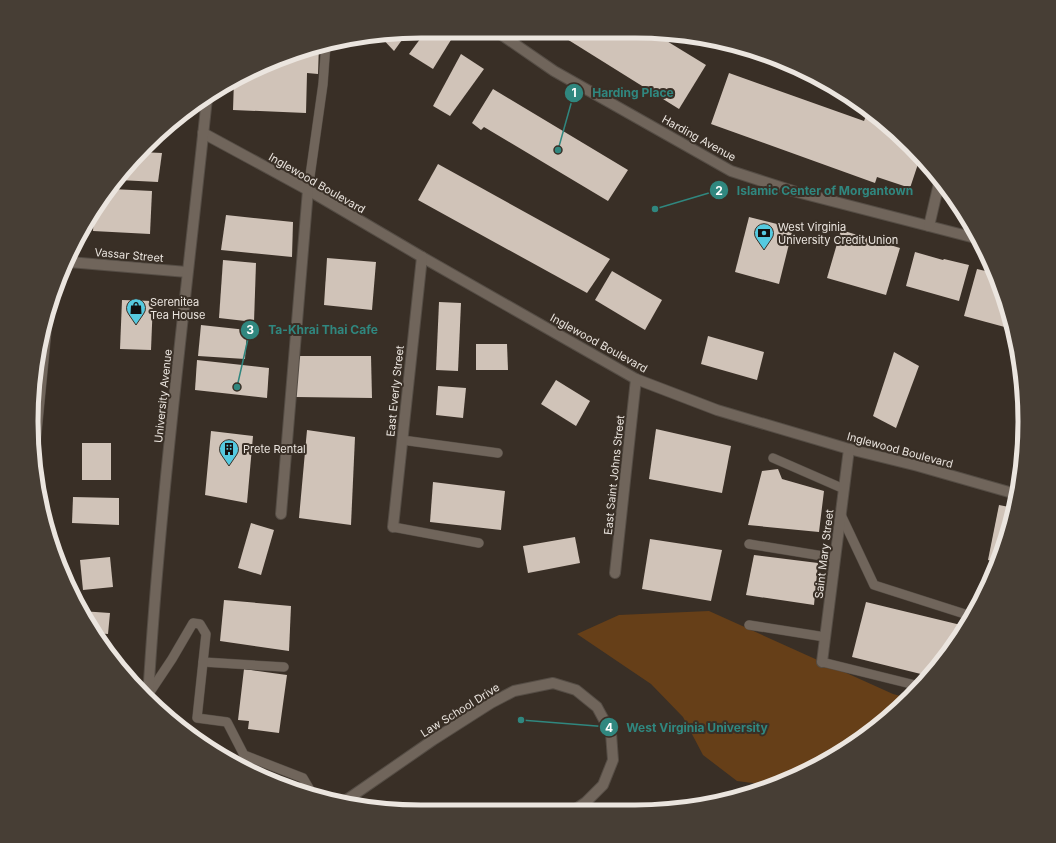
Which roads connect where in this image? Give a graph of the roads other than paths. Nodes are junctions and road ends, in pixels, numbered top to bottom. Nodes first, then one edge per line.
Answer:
1 (506, 38) edge
2 (326, 50) edge
3 (206, 104) edge
4 (203, 133) junction
5 (938, 187) edge
6 (308, 190) junction
7 (929, 226) junction
8 (971, 237) edge
9 (422, 257) junction
10 (73, 262) edge
11 (187, 272) junction
12 (45, 346) edge
13 (636, 378) junction
14 (38, 421) edge
15 (402, 440) junction
16 (849, 449) junction
17 (498, 454) dead end
18 (773, 458) dead end
19 (844, 489) junction
20 (1012, 493) edge
21 (281, 514) dead end
22 (841, 515) junction
23 (393, 528) joint
24 (479, 543) dead end
25 (748, 544) dead end
26 (835, 558) junction
27 (616, 573) dead end
28 (966, 614) edge
29 (749, 625) dead end
30 (825, 637) junction
31 (203, 662) junction
32 (822, 662) joint
33 (284, 667) dead end
34 (913, 685) edge
35 (148, 691) edge
36 (150, 693) edge
37 (309, 788) edge
38 (349, 798) edge
39 (582, 805) edge

1 - 7 street, Harding Avenue
2 - 6 lane
3 - 4 street, University Avenue
4 - 6 street, Inglewood Boulevard
4 - 11 street, University Avenue
5 - 7 street
6 - 9 street, Inglewood Boulevard
6 - 21 street
7 - 8 street, Harding Avenue
9 - 13 street, Inglewood Boulevard
9 - 15 street, East Everly Street
10 - 11 street, Vassar Street
11 - 35 street, University Avenue
12 - 14 lane
13 - 16 street, Inglewood Boulevard
13 - 27 street, East Saint Johns Street
15 - 17 lane
15 - 23 street, East Everly Street
16 - 19 street, Saint Mary Street
16 - 20 street, Inglewood Boulevard
18 - 19 lane
19 - 22 street, Saint Mary Street
22 - 26 street, Saint Mary Street
22 - 28 lane
23 - 24 lane
25 - 26 lane
26 - 30 street, Saint Mary Street
29 - 30 lane
30 - 32 street, Saint Mary Street
31 - 33 lane
31 - 36 lane
31 - 37 lane
32 - 34 lane
38 - 39 street, Law School Drive

